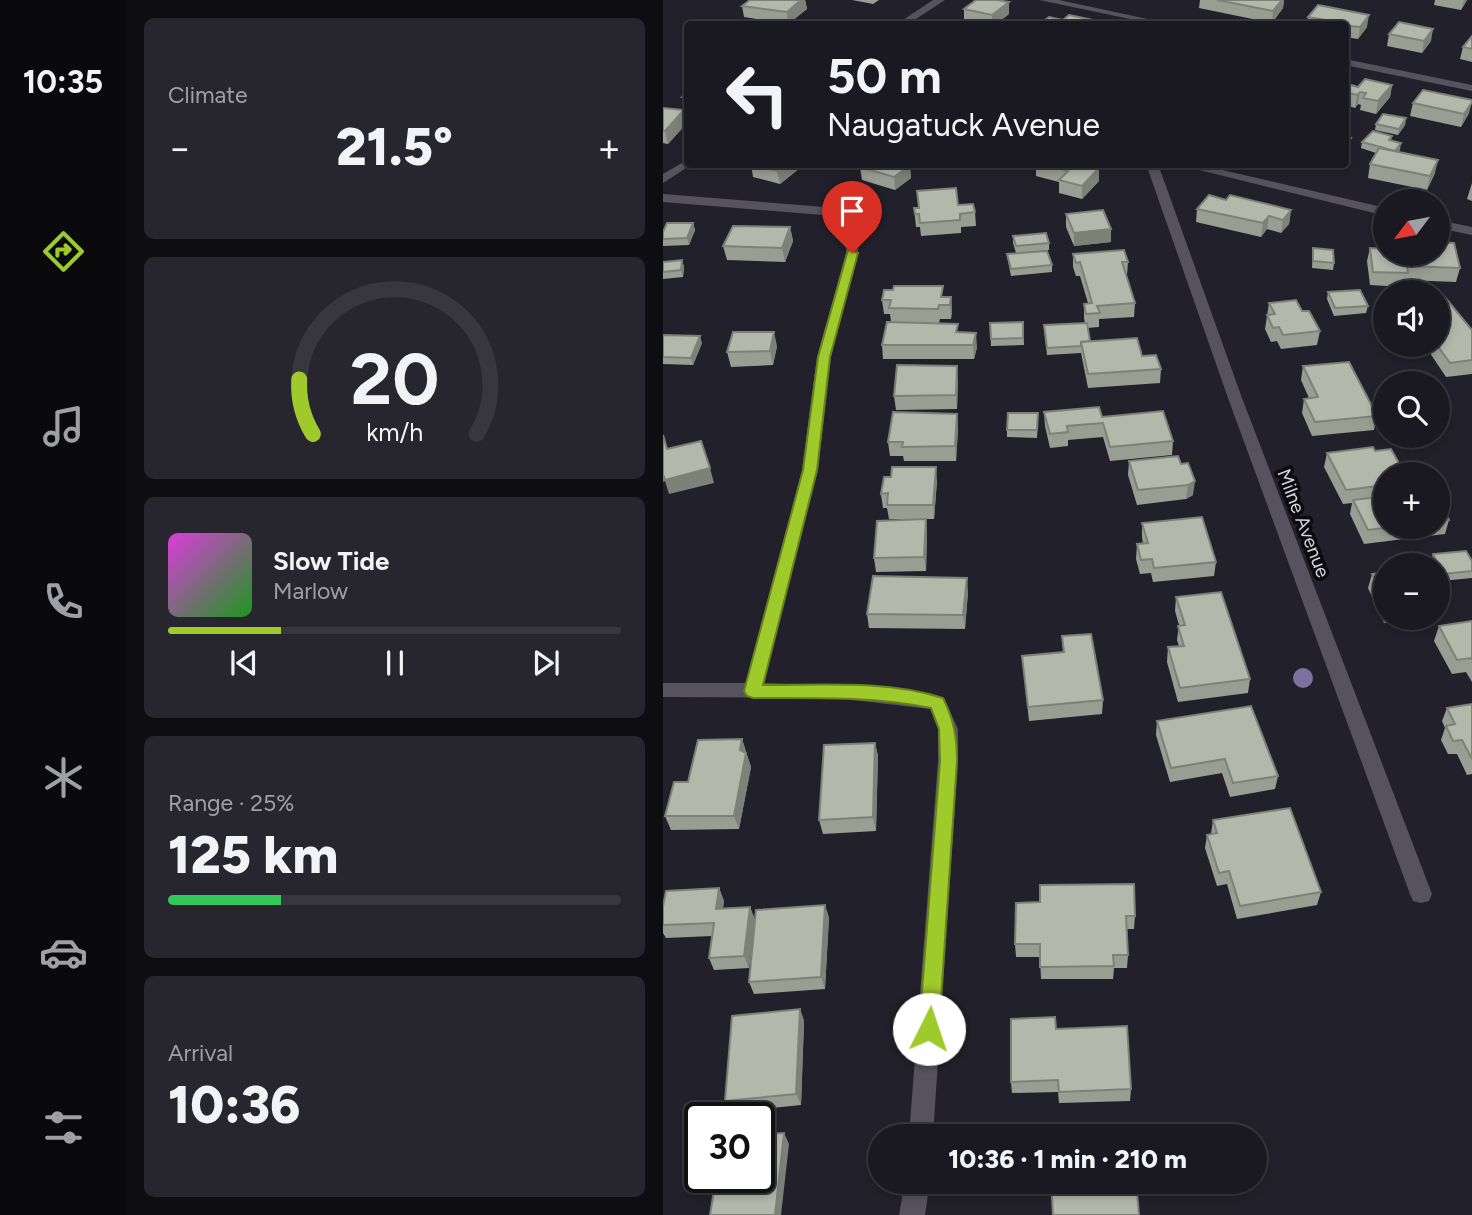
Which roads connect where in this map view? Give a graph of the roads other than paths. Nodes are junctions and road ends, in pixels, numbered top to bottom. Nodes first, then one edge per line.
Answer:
1 (940, 0) edge
2 (1044, 0) edge
3 (907, 21) edge
4 (1151, 21) edge
5 (1349, 63) edge
6 (1472, 88) edge
7 (684, 165) edge
8 (1153, 168) edge
9 (1197, 168) edge
10 (663, 179) edge
11 (663, 198) edge
12 (1373, 209) edge
13 (1451, 227) edge
14 (1472, 231) edge
15 (663, 690) edge
16 (753, 691) junction
17 (1421, 894) dead end
18 (922, 1124) edge
19 (916, 1194) edge
20 (912, 1215) edge

1 - 3 street
2 - 4 street
5 - 6 street
7 - 10 street
8 - 17 street, Milne Avenue
9 - 12 street
11 - 16 street
13 - 14 street
15 - 16 street
16 - 18 street
19 - 20 street

